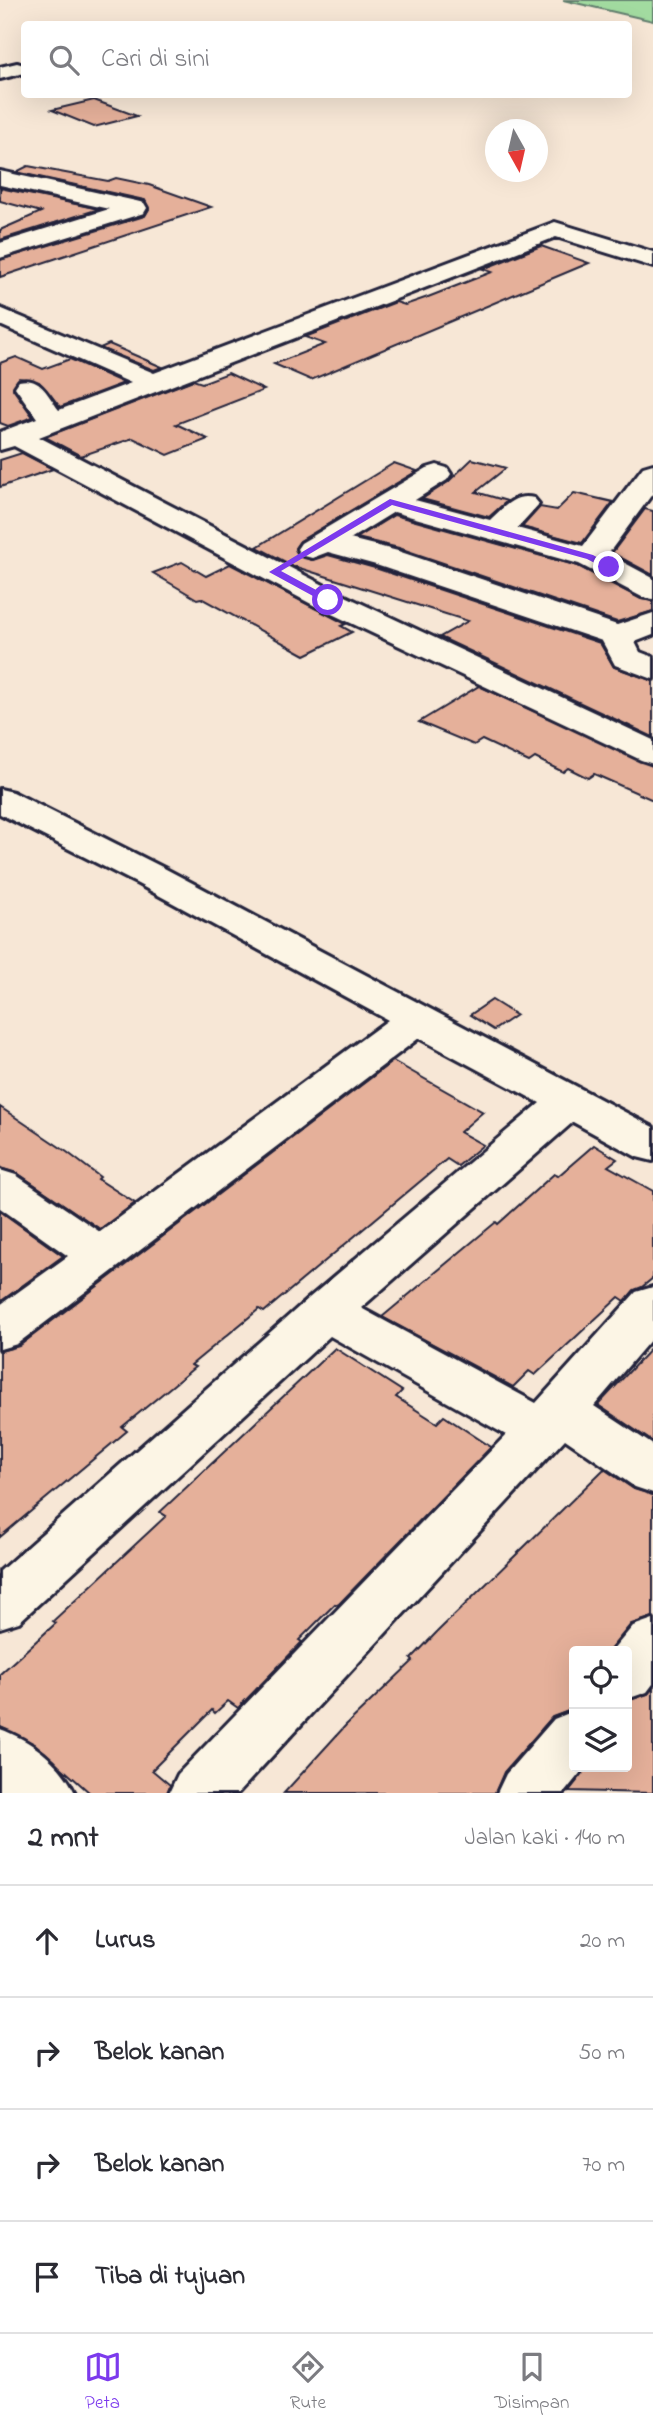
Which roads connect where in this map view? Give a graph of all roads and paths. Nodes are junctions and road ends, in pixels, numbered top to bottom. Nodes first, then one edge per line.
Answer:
1 (0, 178) edge
2 (13, 224) dead end
3 (52, 234) junction
4 (0, 251) edge
5 (653, 260) edge
6 (0, 316) edge
7 (154, 383) junction
8 (28, 387) dead end
9 (53, 421) junction
10 (8, 439) edge
11 (653, 473) edge
12 (437, 474) dead end
13 (390, 502) junction
14 (524, 504) dead end
15 (495, 532) junction
16 (324, 542) junction
17 (590, 557) junction
18 (274, 572) junction
19 (653, 590) edge
20 (653, 622) edge
21 (615, 635) junction
22 (653, 669) edge
23 (653, 753) edge
24 (0, 800) edge
25 (417, 1019) junction
26 (570, 1101) junction
27 (653, 1146) edge
28 (0, 1186) edge
29 (102, 1256) junction
30 (653, 1305) edge
31 (326, 1311) junction
32 (0, 1331) edge
33 (551, 1420) junction
34 (653, 1472) edge
35 (0, 1605) edge
36 (653, 1643) edge
37 (632, 1668) edge
38 (569, 1743) edge
39 (0, 1755) edge
40 (45, 1793) edge
41 (199, 1793) edge
42 (527, 1793) edge

1 - 3 street
2 - 3 street
3 - 4 street
5 - 7 street
6 - 7 street
7 - 9 street
8 - 9 street
9 - 10 street
10 - 18 street
11 - 17 street
12 - 13 street
13 - 15 street
13 - 16 street
14 - 15 street
15 - 17 street
16 - 18 street
16 - 21 street
17 - 19 street
18 - 23 street
20 - 21 street
21 - 22 street
24 - 25 street
25 - 26 street
25 - 29 street
26 - 27 street
26 - 31 street
28 - 29 street
29 - 32 street
30 - 33 street
31 - 33 street
31 - 35 street
33 - 34 street
33 - 41 street
36 - 37 street
38 - 42 street
39 - 40 street

